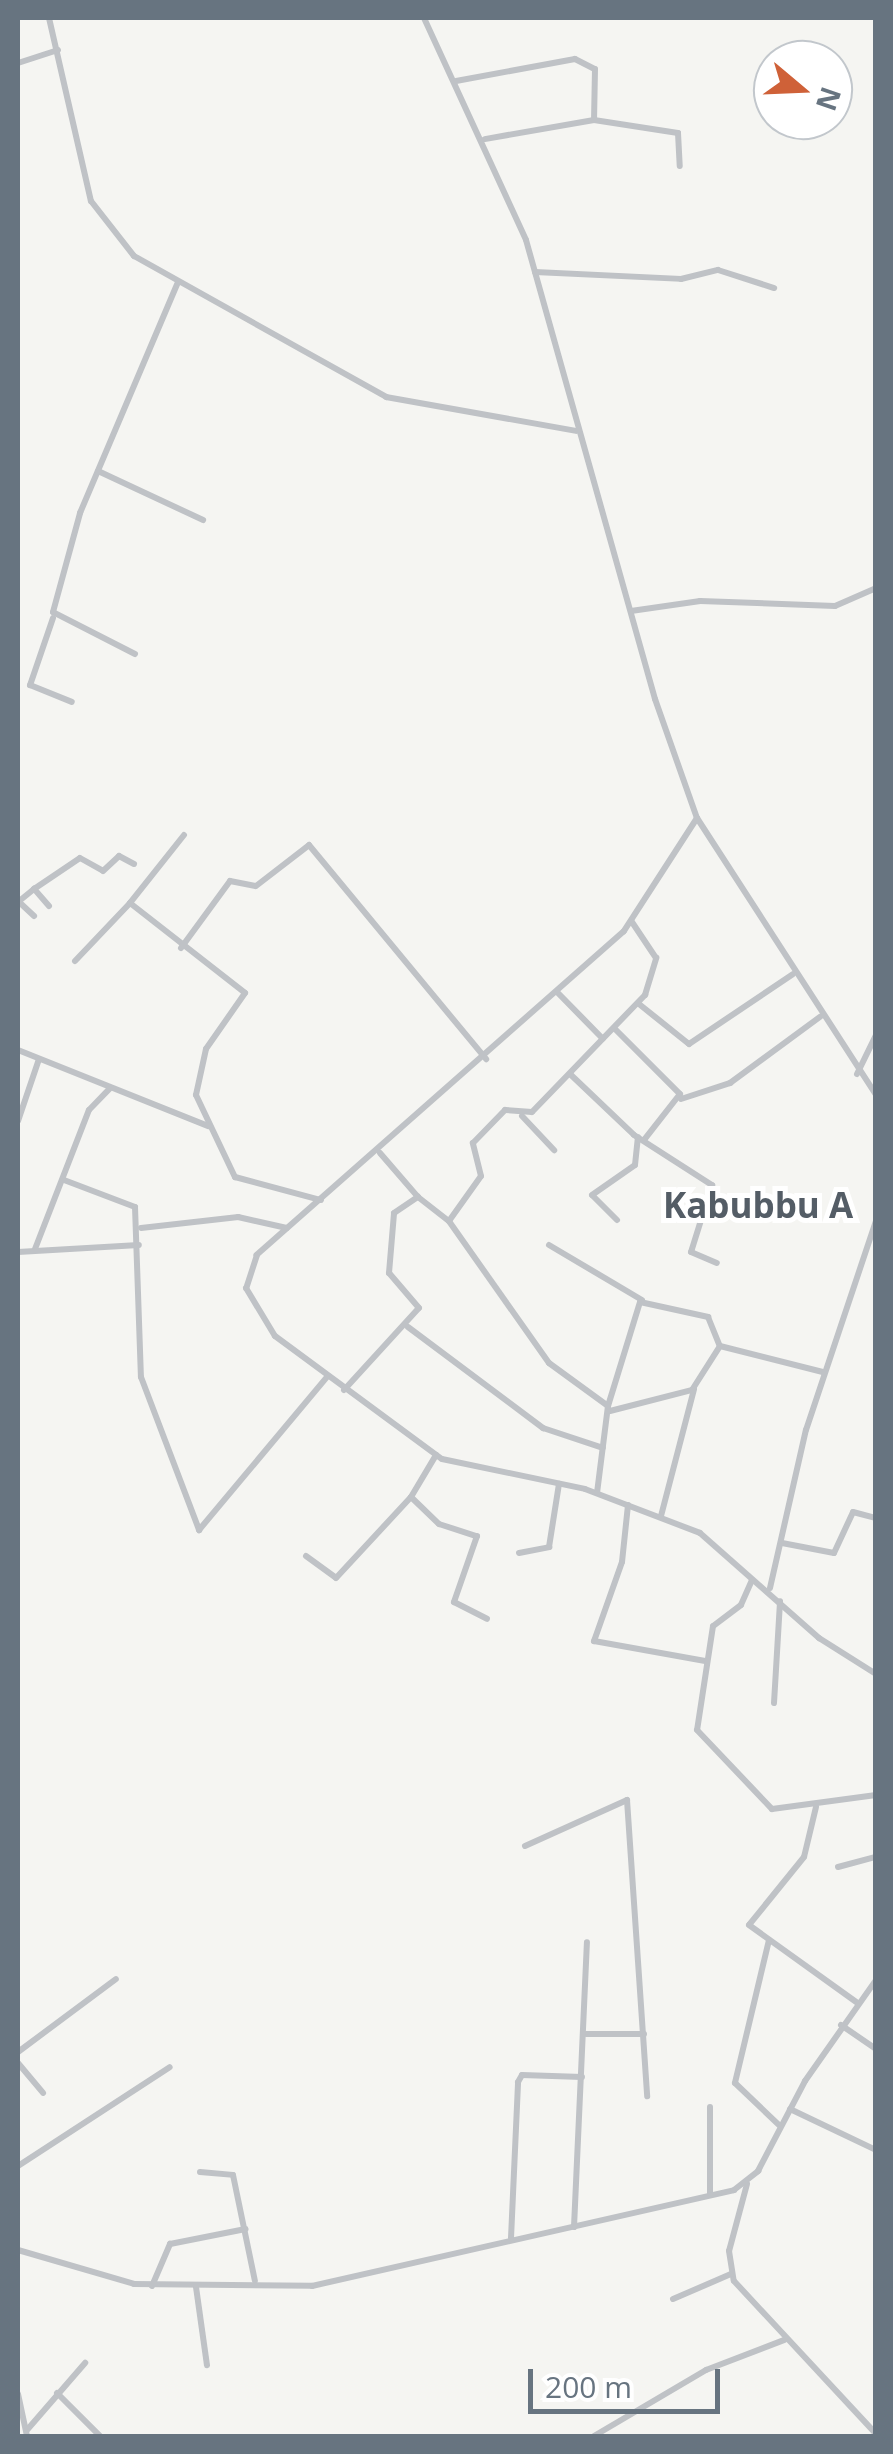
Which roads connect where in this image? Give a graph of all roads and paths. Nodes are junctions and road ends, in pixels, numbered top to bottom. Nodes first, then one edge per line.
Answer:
1 (50, 18) edge
2 (424, 18) edge
3 (58, 50) junction
4 (18, 62) edge
5 (456, 80) junction
6 (594, 120) junction
7 (484, 140) junction
8 (680, 166) dead end
9 (535, 272) junction
10 (177, 284) junction
11 (774, 288) dead end
12 (577, 432) junction
13 (98, 471) junction
14 (203, 520) dead end
15 (876, 588) edge
16 (631, 611) junction
17 (53, 618) junction
18 (136, 654) dead end
19 (72, 702) dead end
20 (698, 818) junction
21 (184, 835) dead end
22 (134, 864) dead end
23 (34, 889) junction
24 (18, 902) edge
25 (130, 903) junction
26 (49, 906) dead end
27 (34, 916) dead end
28 (632, 922) junction
29 (180, 948) junction
30 (75, 961) dead end
31 (793, 974) junction
32 (558, 993) junction
33 (638, 1004) junction
34 (820, 1017) junction
35 (615, 1028) junction
36 (876, 1035) edge
37 (603, 1039) junction
38 (18, 1050) edge
39 (39, 1059) junction
40 (486, 1059) junction
41 (570, 1074) junction
42 (857, 1076) junction
43 (110, 1088) junction
44 (876, 1095) edge
45 (681, 1099) junction
46 (521, 1114) junction
47 (18, 1121) edge
48 (208, 1126) junction
49 (641, 1139) junction
50 (554, 1150) dead end
51 (380, 1153) junction
52 (64, 1180) junction
53 (418, 1198) junction
54 (322, 1200) junction
55 (617, 1220) dead end
56 (448, 1221) junction
57 (876, 1221) edge
58 (141, 1228) junction
59 (289, 1228) junction
60 (549, 1244) dead end
61 (139, 1245) junction
62 (35, 1249) junction
63 (18, 1252) edge
64 (716, 1263) dead end
65 (643, 1301) junction
66 (408, 1327) junction
67 (714, 1338) junction
68 (720, 1346) junction
69 (710, 1353) junction
70 (823, 1372) junction
71 (327, 1377) junction
72 (694, 1388) junction
73 (344, 1390) junction
74 (611, 1406) junction
75 (603, 1448) junction
76 (436, 1455) junction
77 (559, 1484) junction
78 (597, 1493) junction
79 (411, 1497) junction
80 (628, 1505) junction
81 (661, 1516) junction
82 (876, 1518) edge
83 (782, 1543) junction
84 (518, 1552) dead end
85 (306, 1556) dead end
86 (752, 1580) junction
87 (770, 1588) junction
88 (780, 1601) junction
89 (487, 1619) dead end
90 (706, 1661) junction
91 (876, 1674) edge
92 (774, 1703) dead end
93 (876, 1796) edge
94 (816, 1806) junction
95 (525, 1846) dead end
96 (876, 1857) edge
97 (838, 1867) dead end
98 (769, 1940) junction
99 (587, 1942) dead end
100 (116, 1978) dead end
101 (876, 1980) edge
102 (856, 2002) junction
103 (841, 2025) junction
104 (586, 2034) junction
105 (644, 2034) junction
106 (876, 2049) edge
107 (18, 2052) edge
108 (18, 2063) edge
109 (170, 2067) dead end
110 (582, 2076) junction
111 (43, 2093) dead end
112 (647, 2096) dead end
113 (710, 2107) dead end
114 (790, 2110) junction
115 (780, 2125) junction
116 (876, 2150) edge
117 (18, 2166) edge
118 (200, 2172) dead end
119 (747, 2183) junction
120 (710, 2193) junction
121 (574, 2227) junction
122 (246, 2229) junction
123 (511, 2238) junction
124 (18, 2250) edge
125 (731, 2274) junction
126 (255, 2282) dead end
127 (152, 2286) junction
128 (196, 2287) junction
129 (673, 2299) dead end
130 (784, 2340) junction
131 (85, 2364) dead end
132 (207, 2364) dead end
133 (57, 2393) junction
134 (18, 2394) edge
135 (27, 2433) edge
136 (876, 2434) edge
137 (100, 2436) edge
138 (594, 2436) edge

1 - 3 street
2 - 5 street
3 - 4 street
3 - 10 street
5 - 6 street
5 - 7 street
6 - 7 street
6 - 8 street
7 - 9 street
9 - 11 street
9 - 12 street
10 - 12 street
10 - 13 street
12 - 16 street
13 - 14 street
13 - 17 street
15 - 16 street
16 - 20 street
17 - 18 street
17 - 19 street
20 - 28 street
20 - 31 street
21 - 25 street
22 - 23 street
23 - 24 street
23 - 26 street
24 - 27 street
25 - 29 street
25 - 30 street
28 - 32 street
28 - 33 street
29 - 40 street
29 - 48 street
31 - 33 street
31 - 34 street
32 - 37 street
32 - 40 street
33 - 35 street
34 - 42 street
34 - 45 street
35 - 37 street
35 - 45 street
36 - 42 street
37 - 41 street
38 - 39 street
39 - 43 street
39 - 47 street
40 - 51 street
41 - 46 street
41 - 49 street
42 - 44 street
43 - 48 street
43 - 52 street
45 - 49 street
46 - 50 street
46 - 56 street
48 - 54 street
49 - 55 street
49 - 64 street
51 - 53 street
51 - 54 street
52 - 58 street
52 - 62 street
53 - 56 street
53 - 66 street
54 - 59 street
56 - 74 street
57 - 70 street
58 - 59 street
58 - 61 street
59 - 71 street
60 - 65 street
61 - 62 street
61 - 71 street
62 - 63 street
65 - 67 street
65 - 74 street
66 - 73 street
66 - 75 street
67 - 68 street
67 - 69 street
68 - 69 street
68 - 70 street
69 - 72 street
70 - 83 street
71 - 73 street
72 - 74 street
72 - 81 street
73 - 76 street
74 - 75 street
75 - 78 street
76 - 77 street
76 - 79 street
77 - 78 street
77 - 84 street
78 - 80 street
79 - 85 street
79 - 89 street
80 - 81 street
80 - 90 street
81 - 86 street
82 - 83 street
83 - 87 street
86 - 87 street
86 - 90 street
87 - 88 street
88 - 91 street
88 - 92 street
90 - 94 street
93 - 94 street
94 - 98 street
95 - 105 street
96 - 97 street
98 - 102 street
98 - 115 street
99 - 104 street
100 - 107 street
101 - 102 street
102 - 103 street
103 - 106 street
103 - 114 street
104 - 105 street
104 - 110 street
105 - 112 street
108 - 111 street
109 - 117 street
110 - 121 street
110 - 123 street
113 - 120 street
114 - 115 street
114 - 116 street
115 - 119 street
118 - 122 street
119 - 120 street
119 - 125 street
120 - 121 street
121 - 123 street
122 - 126 street
122 - 127 street
123 - 128 street
124 - 127 street
125 - 129 street
125 - 130 street
127 - 128 street
128 - 132 street
130 - 136 street
130 - 138 street
131 - 133 street
133 - 135 street
133 - 137 street
134 - 135 street

